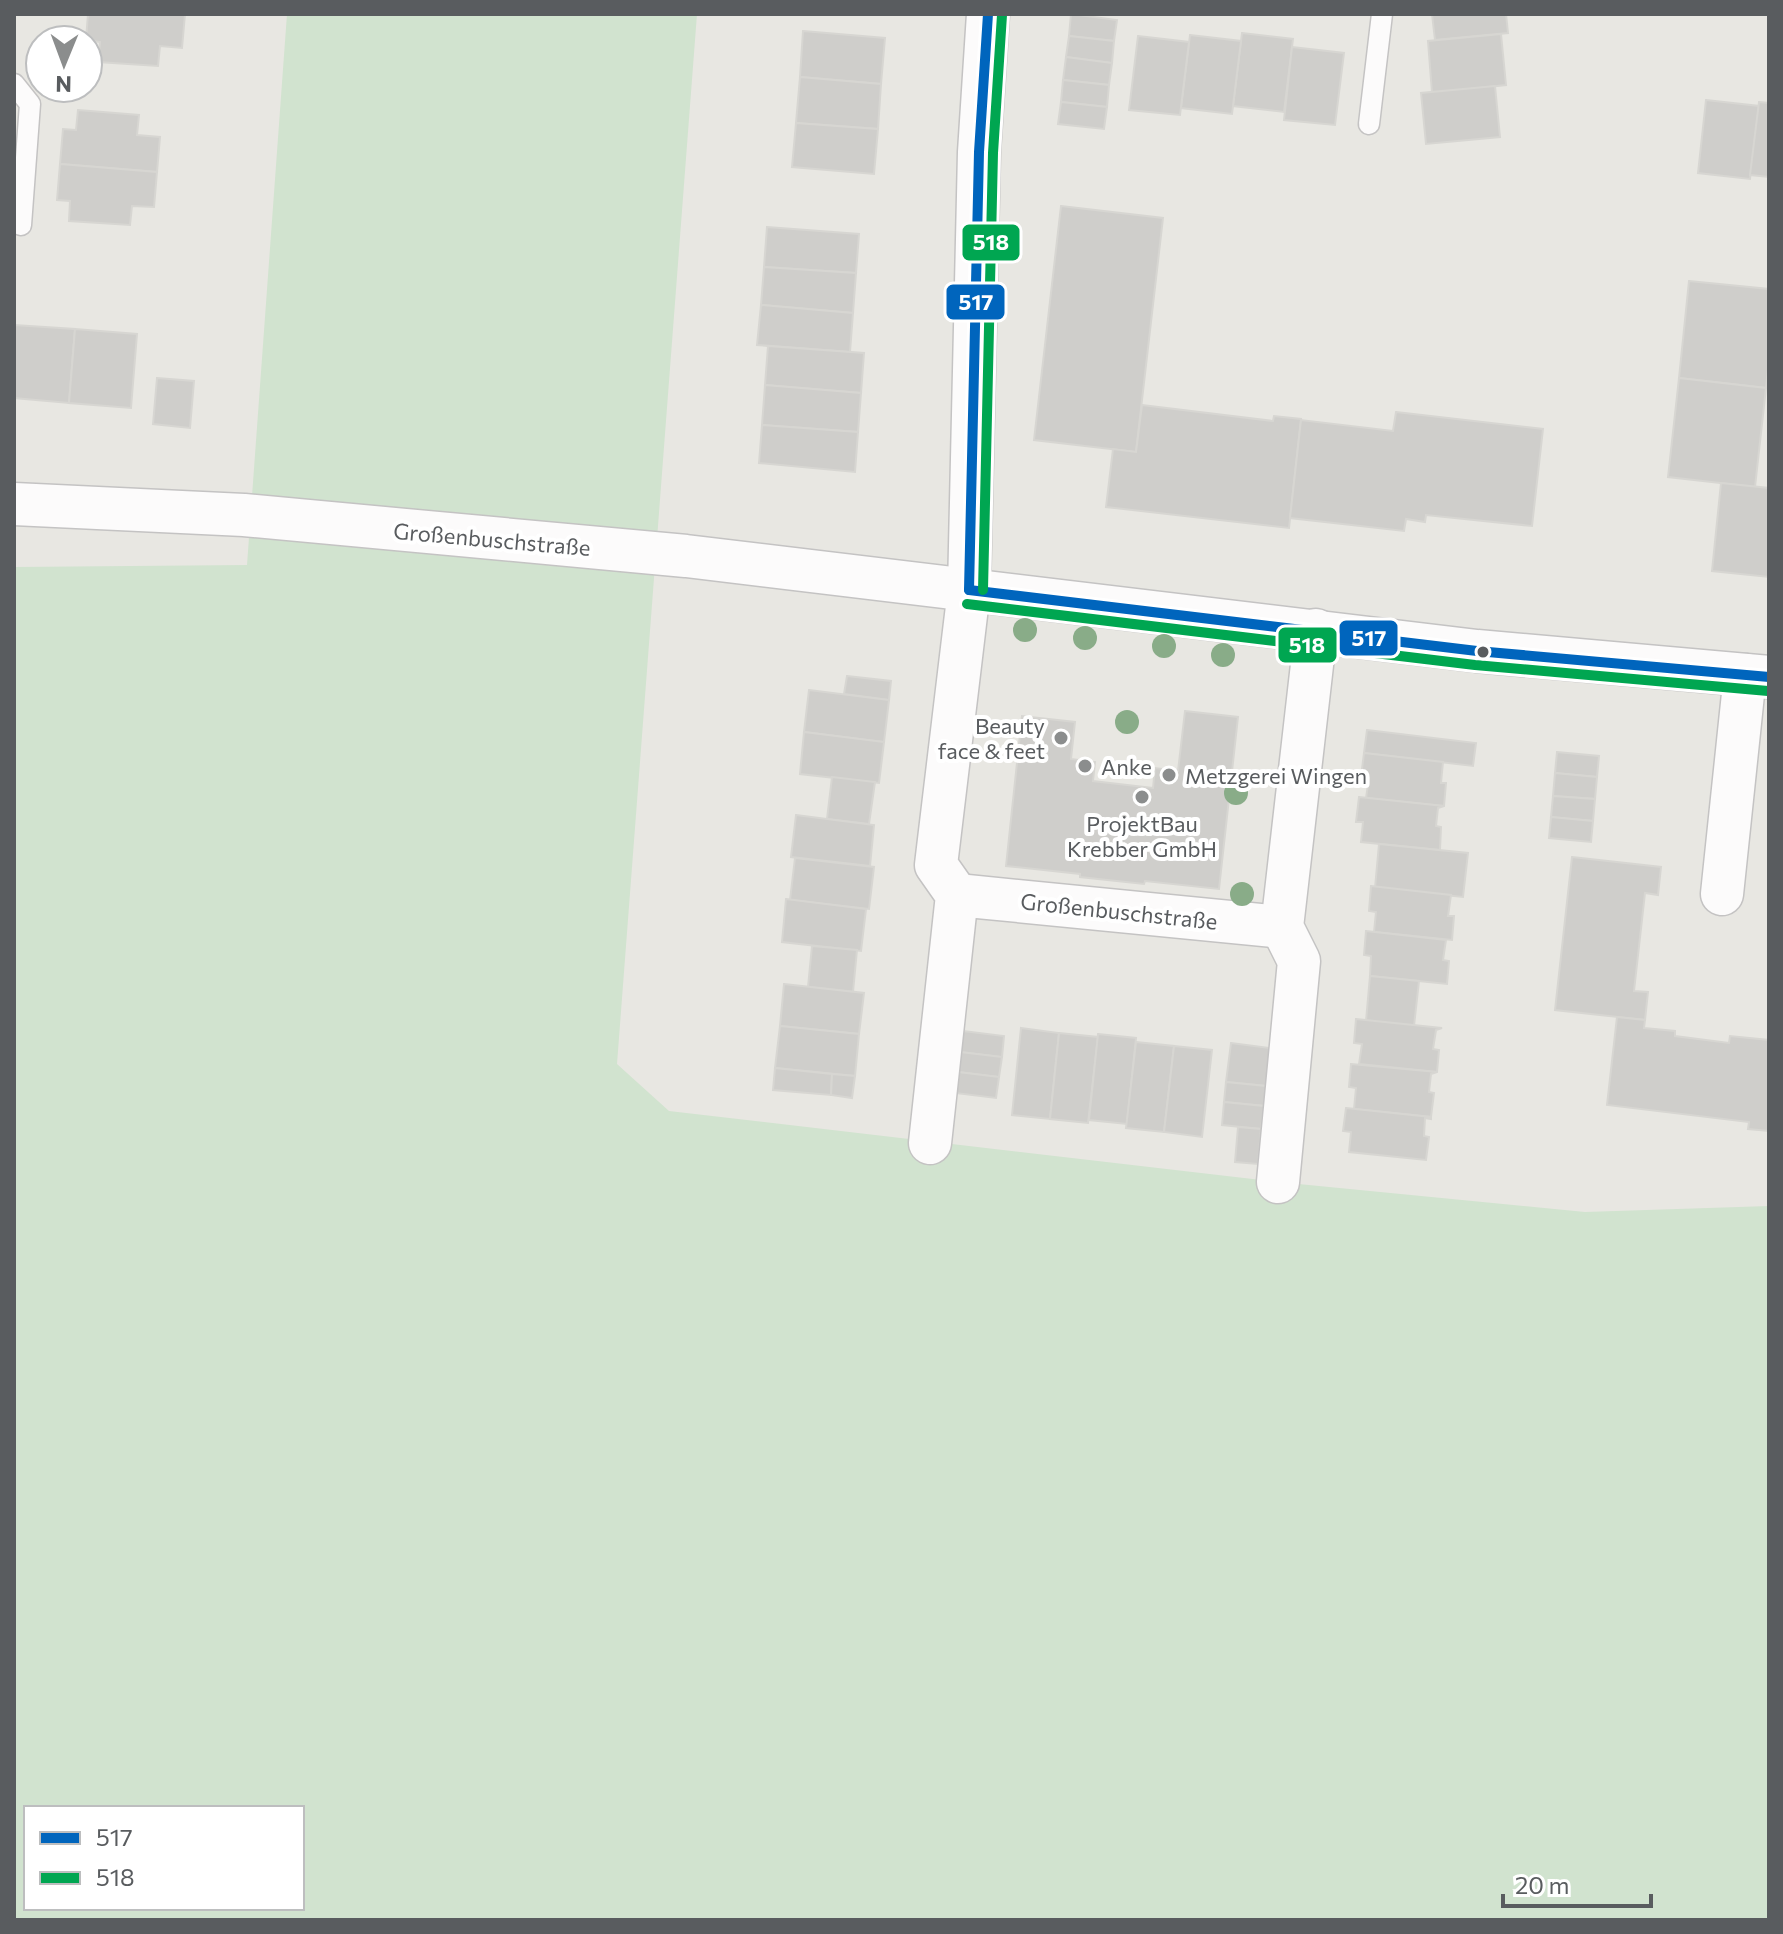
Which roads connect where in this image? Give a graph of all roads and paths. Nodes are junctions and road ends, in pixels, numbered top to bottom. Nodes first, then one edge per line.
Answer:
1 (988, 14) edge
2 (1382, 14) edge
3 (14, 84) edge
4 (1369, 124) dead end
5 (21, 225) dead end
6 (14, 504) edge
7 (969, 590) junction
8 (1316, 630) junction
9 (1757, 676) edge
10 (1722, 894) dead end
11 (957, 895) junction
12 (1282, 927) junction
13 (930, 1143) dead end
14 (1278, 1182) dead end

1 - 7 street
2 - 4 lane
3 - 5 lane
6 - 7 street, Großenbuschstraße
7 - 8 street, Großenbuschstraße
7 - 11 street
8 - 9 street, Großenbuschstraße
8 - 12 street
9 - 10 street, Großenbuschstraße
11 - 12 street, Großenbuschstraße
11 - 13 street
12 - 14 street

